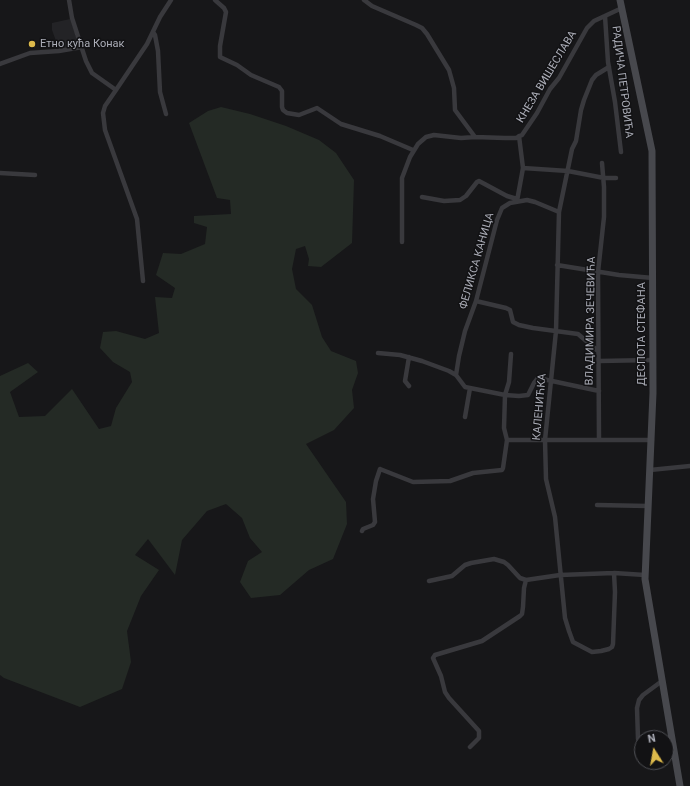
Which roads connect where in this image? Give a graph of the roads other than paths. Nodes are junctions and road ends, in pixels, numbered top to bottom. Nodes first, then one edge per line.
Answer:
1 (69, 0) edge
2 (171, 0) edge
3 (215, 0) edge
4 (364, 0) edge
5 (620, 0) edge
6 (622, 8) junction
7 (605, 16) junction
8 (153, 32) junction
9 (82, 47) junction
10 (0, 64) edge
11 (608, 67) junction
12 (116, 90) junction
13 (166, 114) dead end
14 (519, 136) junction
15 (475, 137) junction
16 (414, 150) junction
17 (621, 152) dead end
18 (602, 164) dead end
19 (523, 168) junction
20 (568, 171) junction
21 (0, 173) edge
22 (35, 175) dead end
23 (604, 178) junction
24 (616, 178) dead end
25 (422, 197) dead end
26 (517, 200) junction
27 (559, 212) junction
28 (402, 242) dead end
29 (557, 265) junction
30 (598, 272) junction
31 (653, 278) junction
32 (143, 281) dead end
33 (476, 301) junction
34 (556, 331) junction
35 (598, 351) junction
36 (378, 352) dead end
37 (511, 354) dead end
38 (409, 357) junction
39 (654, 360) junction
40 (599, 361) junction
41 (456, 375) junction
42 (551, 380) junction
43 (409, 386) dead end
44 (470, 388) junction
45 (599, 391) junction
46 (505, 395) junction
47 (465, 417) dead end
48 (507, 440) junction
49 (545, 440) junction
50 (599, 440) junction
51 (652, 440) junction
52 (690, 466) edge
53 (650, 470) junction
54 (597, 505) dead end
55 (648, 506) junction
56 (362, 531) dead end
57 (614, 573) junction
58 (560, 575) junction
59 (645, 576) junction
60 (526, 580) junction
61 (429, 581) dead end
62 (662, 681) junction
63 (638, 730) edge
64 (470, 747) dead end
65 (680, 786) edge

1 - 9 street
2 - 8 street
3 - 16 street
4 - 15 street
5 - 6 main road, ДЕСПОТА СТЕФАНА
6 - 7 street, КНЕЗА ВИШЕСЛАВА
6 - 31 main road, ДЕСПОТА СТЕФАНА
7 - 11 street, РАДИЧА ПЕТРОВИЋА
7 - 14 street, КНЕЗА ВИШЕСЛАВА
8 - 12 street
8 - 13 street
9 - 10 street
9 - 12 street
11 - 17 street, РАДИЧА ПЕТРОВИЋА
11 - 20 street, КАЛЕНИЋКА
12 - 32 street
14 - 15 street, КНЕЗА ВИШЕСЛАВА
14 - 19 street
15 - 16 street, КНЕЗА ВИШЕСЛАВА
16 - 28 street, КНЕЗА ВИШЕСЛАВА
18 - 23 street, ВЛАДИМИРА ЗЕЧЕВИЋА
19 - 20 street
19 - 26 street
20 - 23 street
20 - 27 street, КАЛЕНИЋКА
21 - 22 street
23 - 24 street
23 - 30 street, ВЛАДИМИРА ЗЕЧЕВИЋА
25 - 26 street
26 - 27 street
26 - 33 street, ФЕЛИКСА КАНИЦА
27 - 29 street, КАЛЕНИЋКА
29 - 30 street
29 - 34 street, КАЛЕНИЋКА
30 - 31 street
30 - 35 street, ВЛАДИМИРА ЗЕЧЕВИЋА
31 - 39 main road, ДЕСПОТА СТЕФАНА
33 - 34 street
33 - 41 street, ФЕЛИКСА КАНИЦА
34 - 35 street
34 - 42 street, КАЛЕНИЋКА
35 - 40 street, ВЛАДИМИРА ЗЕЧЕВИЋА
36 - 38 street
37 - 46 street
38 - 41 street
38 - 43 street
39 - 40 street
39 - 51 main road, ДЕСПОТА СТЕФАНА
40 - 45 street, ВЛАДИМИРА ЗЕЧЕВИЋА
41 - 44 street
42 - 45 street
42 - 46 street
42 - 49 street, КАЛЕНИЋКА
44 - 46 street
44 - 47 street
45 - 50 street, ВЛАДИМИРА ЗЕЧЕВИЋА
46 - 48 street
48 - 49 street
48 - 56 street
49 - 50 street
49 - 58 street, КАЛЕНИЋКА
50 - 51 street
51 - 53 main road, ДЕСПОТА СТЕФАНА
52 - 53 street
53 - 55 main road, ДЕСПОТА СТЕФАНА
54 - 55 street
55 - 59 main road, ДЕСПОТА СТЕФАНА
57 - 58 street
57 - 58 street, КАЛЕНИЋКА
57 - 59 street
58 - 60 street
59 - 62 main road, ДЕСПОТА СТЕФАНА
60 - 61 street
60 - 64 street
62 - 63 street
62 - 65 main road, ДЕСПОТА СТЕФАНА

